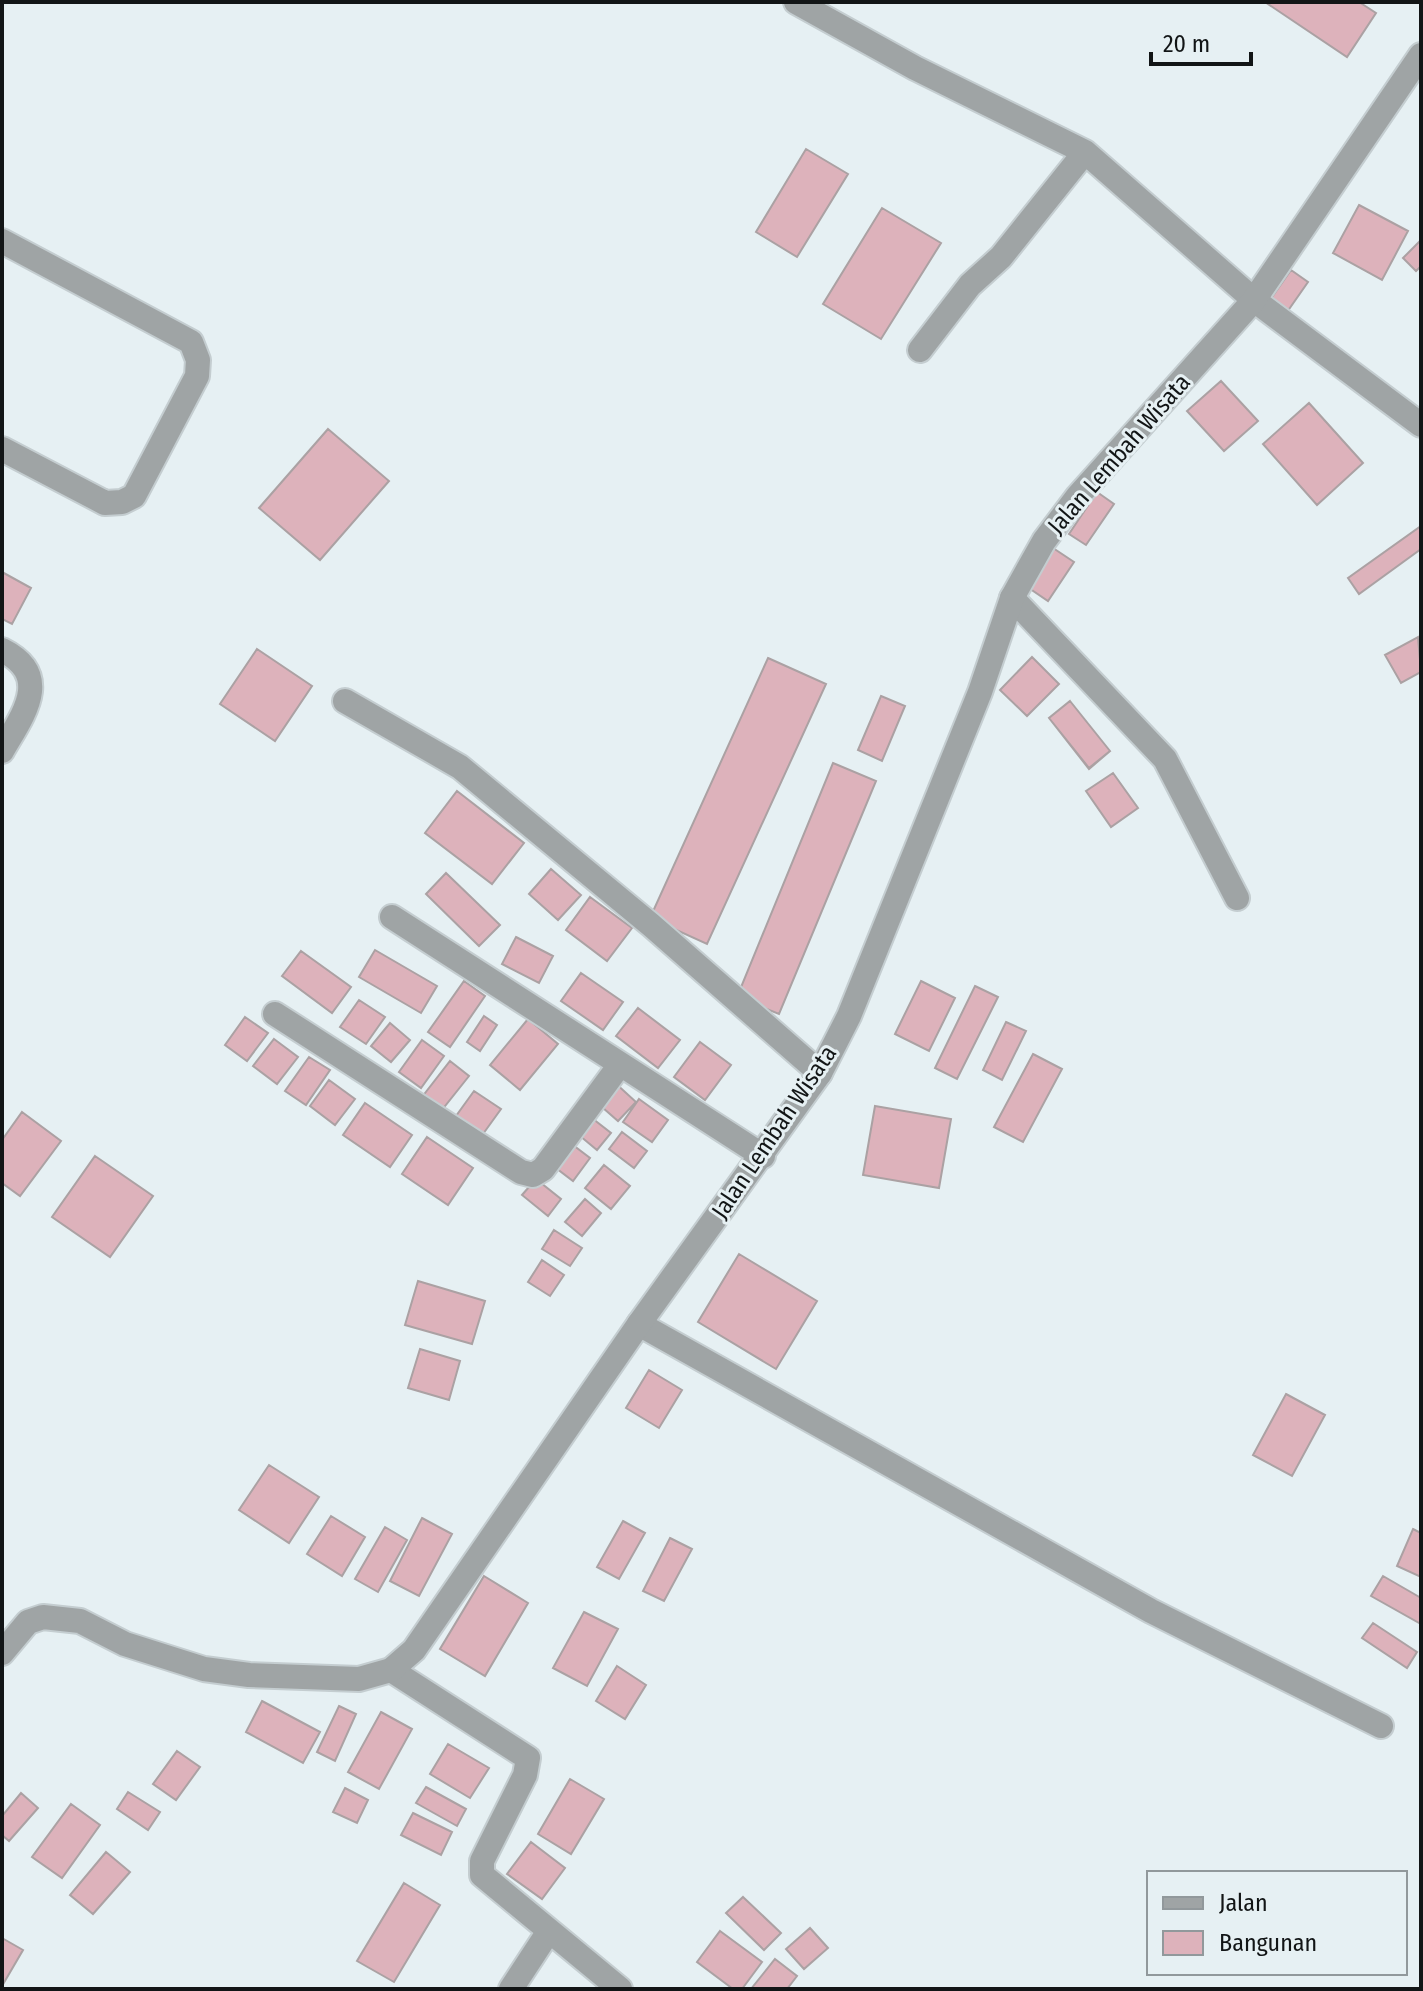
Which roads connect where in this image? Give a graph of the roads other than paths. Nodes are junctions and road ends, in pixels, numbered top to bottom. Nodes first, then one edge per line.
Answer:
1 (796, 2) edge
2 (1421, 55) edge
3 (1085, 152) junction
4 (2, 241) edge
5 (1254, 300) junction
6 (920, 350) dead end
7 (1421, 425) edge
8 (2, 449) edge
9 (1012, 598) junction
10 (2, 650) edge
11 (345, 701) dead end
12 (2, 751) edge
13 (1237, 898) dead end
14 (392, 917) dead end
15 (275, 1014) dead end
16 (619, 1066) junction
17 (820, 1073) junction
18 (763, 1156) junction
19 (639, 1324) junction
20 (2, 1653) edge
21 (391, 1670) junction
22 (1381, 1726) dead end
23 (549, 1931) junction
24 (511, 1989) edge
25 (620, 1989) edge

1 - 3 street
2 - 5 street, Jalan Lembah Wisata
3 - 5 street
3 - 6 street
4 - 8 street
5 - 7 street
5 - 9 street, Jalan Lembah Wisata
9 - 13 street
9 - 17 street, Jalan Lembah Wisata
10 - 12 street
11 - 17 street
14 - 16 street
15 - 16 street
16 - 18 street
17 - 18 street, Jalan Lembah Wisata
18 - 19 street, Jalan Lembah Wisata
19 - 21 street, Jalan Lembah Wisata
19 - 22 street
20 - 21 street
21 - 23 street
23 - 24 street
23 - 25 street

